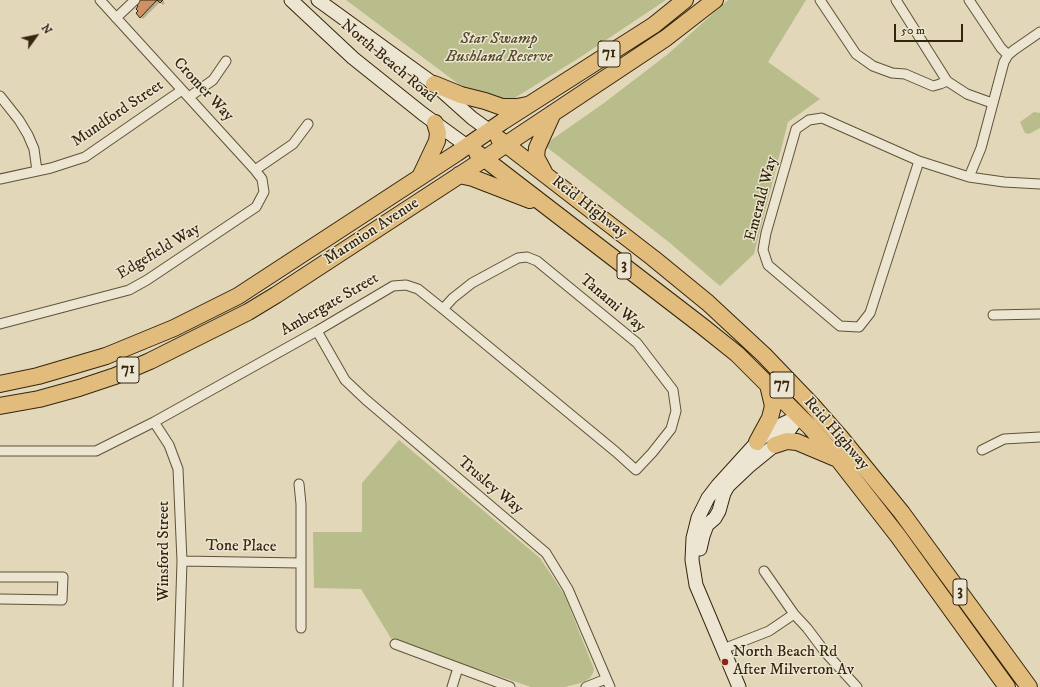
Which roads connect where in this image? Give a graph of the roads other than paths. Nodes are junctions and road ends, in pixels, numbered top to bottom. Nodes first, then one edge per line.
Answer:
1 (100, 0) edge
2 (135, 0) edge
3 (291, 0) edge
4 (318, 0) edge
5 (685, 0) edge
6 (715, 0) edge
7 (820, 0) edge
8 (896, 0) edge
9 (970, 0) edge
10 (116, 18) junction
11 (1040, 32) edge
12 (1008, 55) junction
13 (226, 61) dead end
14 (947, 81) junction
15 (434, 84) junction
16 (182, 90) junction
17 (0, 96) edge
18 (189, 97) junction
19 (992, 103) junction
20 (530, 105) junction
21 (553, 113) junction
22 (435, 123) junction
23 (308, 124) dead end
24 (490, 132) junction
25 (506, 144) junction
26 (467, 146) junction
27 (484, 159) junction
28 (920, 161) junction
29 (255, 170) junction
30 (37, 171) junction
31 (544, 173) junction
32 (460, 175) junction
33 (969, 177) junction
34 (419, 178) junction
35 (0, 179) edge
36 (1040, 184) edge
37 (546, 206) junction
38 (256, 208) joint
39 (443, 309) junction
40 (993, 314) dead end
41 (1040, 314) edge
42 (0, 324) edge
43 (317, 332) junction
44 (764, 355) junction
45 (0, 384) edge
46 (767, 384) junction
47 (0, 406) edge
48 (799, 416) junction
49 (154, 422) junction
50 (1040, 437) edge
51 (841, 438) junction
52 (756, 442) junction
53 (775, 445) junction
54 (982, 450) dead end
55 (0, 451) edge
56 (838, 460) junction
57 (636, 470) joint
58 (299, 484) dead end
59 (182, 561) junction
60 (300, 562) junction
61 (764, 571) dead end
62 (0, 577) edge
63 (0, 599) edge
64 (794, 614) junction
65 (301, 628) dead end
66 (395, 644) dead end
67 (726, 648) junction
68 (458, 668) junction
69 (608, 683) edge
70 (178, 687) edge
71 (452, 687) edge
72 (510, 687) edge
73 (586, 687) edge
74 (739, 687) edge
75 (748, 687) edge
76 (857, 687) edge
77 (1007, 687) edge
78 (1029, 687) edge

1 - 10 street, Cromer Way
2 - 10 street
3 - 22 main road, North Beach Road
4 - 15 main road, North Beach Road
5 - 20 highway, Marmion Avenue / 71
6 - 21 highway, Marmion Avenue / 71
7 - 14 street
8 - 14 street
9 - 12 street
10 - 16 street, Cromer Way
11 - 12 street
12 - 19 street
13 - 18 street
14 - 19 street
15 - 20 highway
15 - 24 main road, North Beach Road
16 - 18 street, Cromer Way
16 - 30 street, Mundford Street
17 - 30 street
18 - 29 street, Cromer Way
19 - 33 street
20 - 24 highway, Marmion Avenue / 71
21 - 25 highway, Marmion Avenue / 71
21 - 31 highway
22 - 26 main road, North Beach Road
22 - 34 highway
23 - 29 street
24 - 25 highway, Reid Highway / 3
24 - 26 highway, Marmion Avenue / 71
25 - 27 highway, Marmion Avenue / 71
25 - 31 highway, Reid Highway / 3
26 - 27 highway, Reid Highway / 3
26 - 34 highway, Marmion Avenue / 71
27 - 32 highway, Marmion Avenue / 71
27 - 37 highway, Reid Highway / 3
28 - 28 street, Emerald Way
28 - 33 street, Emerald Way
29 - 38 street, Cromer Way
30 - 35 street, Mundford Street
31 - 44 highway, Reid Highway / 3
32 - 37 highway
32 - 47 highway, Marmion Avenue / 71
33 - 36 street, Emerald Way
34 - 45 highway, Marmion Avenue / 71
37 - 46 highway, Reid Highway / 3
38 - 42 street, Edgefield Way
39 - 43 street, Ambergate Street
39 - 57 street, Ambergate Street
39 - 57 street, Tanami Way
40 - 41 street
43 - 49 street, Ambergate Street
43 - 69 street, Trusley Way
44 - 48 highway, 77
44 - 51 highway, Reid Highway / 3
46 - 48 highway, Reid Highway / 3
46 - 52 highway
48 - 51 highway, 77
48 - 52 main road, 77
48 - 53 main road, 77
48 - 56 highway, Reid Highway / 3
49 - 55 street, Ambergate Street
49 - 59 street, Winsford Street
50 - 54 street
51 - 78 highway, Reid Highway / 3
52 - 67 main road, 77
53 - 56 highway
53 - 67 main road, 77
56 - 77 highway, Reid Highway / 3
58 - 60 street, Tone Place
59 - 60 street, Tone Place
59 - 70 street, Winsford Street
60 - 65 street, Tone Place
61 - 64 street
62 - 63 street
64 - 67 street
64 - 76 street
66 - 68 street
67 - 74 main road, 77
67 - 75 main road, 77
68 - 71 street
68 - 72 street
69 - 73 street

